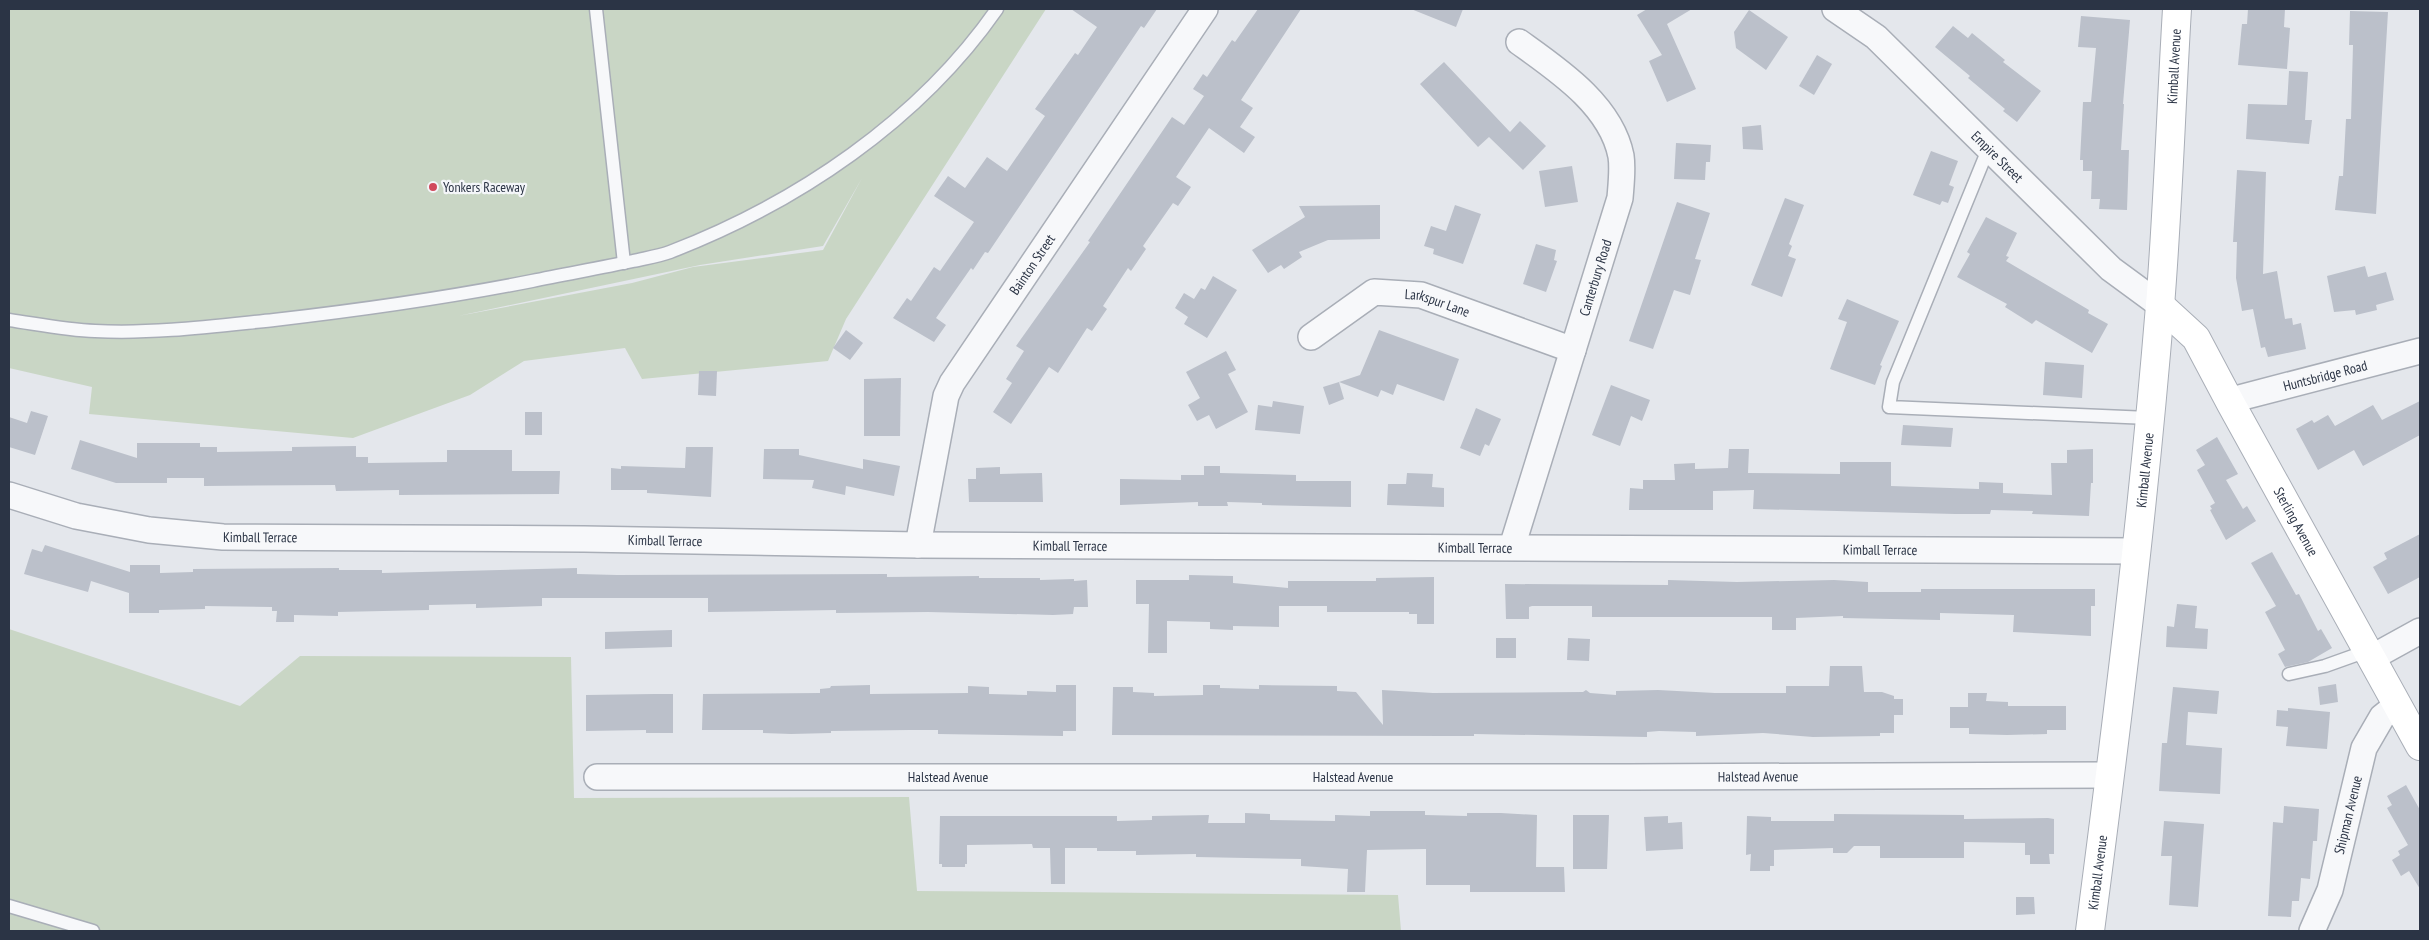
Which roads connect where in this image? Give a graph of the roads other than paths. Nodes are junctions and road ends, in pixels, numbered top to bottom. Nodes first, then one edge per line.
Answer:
1 (596, 9) edge
2 (997, 9) edge
3 (1205, 9) edge
4 (1835, 9) edge
5 (2177, 9) edge
6 (1519, 42) dead end
7 (1989, 147) junction
8 (624, 263) junction
9 (2160, 305) junction
10 (9, 320) edge
11 (1310, 337) dead end
12 (1573, 350) junction
13 (2420, 351) edge
14 (2231, 404) junction
15 (2149, 418) junction
16 (9, 495) edge
17 (918, 545) junction
18 (1512, 547) junction
19 (2136, 551) junction
20 (2420, 630) edge
21 (2369, 655) junction
22 (2289, 674) dead end
23 (2397, 705) junction
24 (2420, 746) edge
25 (2110, 775) junction
26 (597, 777) dead end
27 (9, 906) edge
28 (93, 931) edge
29 (2090, 931) edge
30 (2312, 931) edge

1 - 8 lane
2 - 8 lane
3 - 17 street, Bainton Street
4 - 7 street, Empire Street
5 - 9 street, Kimball Avenue
6 - 12 street, Canterbury Road
7 - 9 street, Empire Street
7 - 15 lane
8 - 10 lane
9 - 14 street, Sterling Avenue
9 - 15 street, Kimball Avenue
11 - 12 street, Larkspur Lane
12 - 18 street, Canterbury Road
13 - 14 street, Huntsbridge Road
14 - 21 street, Sterling Avenue
15 - 19 street, Kimball Avenue
16 - 17 street, Kimball Terrace
17 - 18 street, Kimball Terrace
18 - 19 street, Kimball Terrace
19 - 25 street, Kimball Avenue
20 - 21 street
21 - 22 lane
21 - 23 street, Sterling Avenue
23 - 24 street, Sterling Avenue
23 - 30 street, Shipman Avenue
25 - 26 street, Halstead Avenue
25 - 29 street, Kimball Avenue
27 - 28 lane

